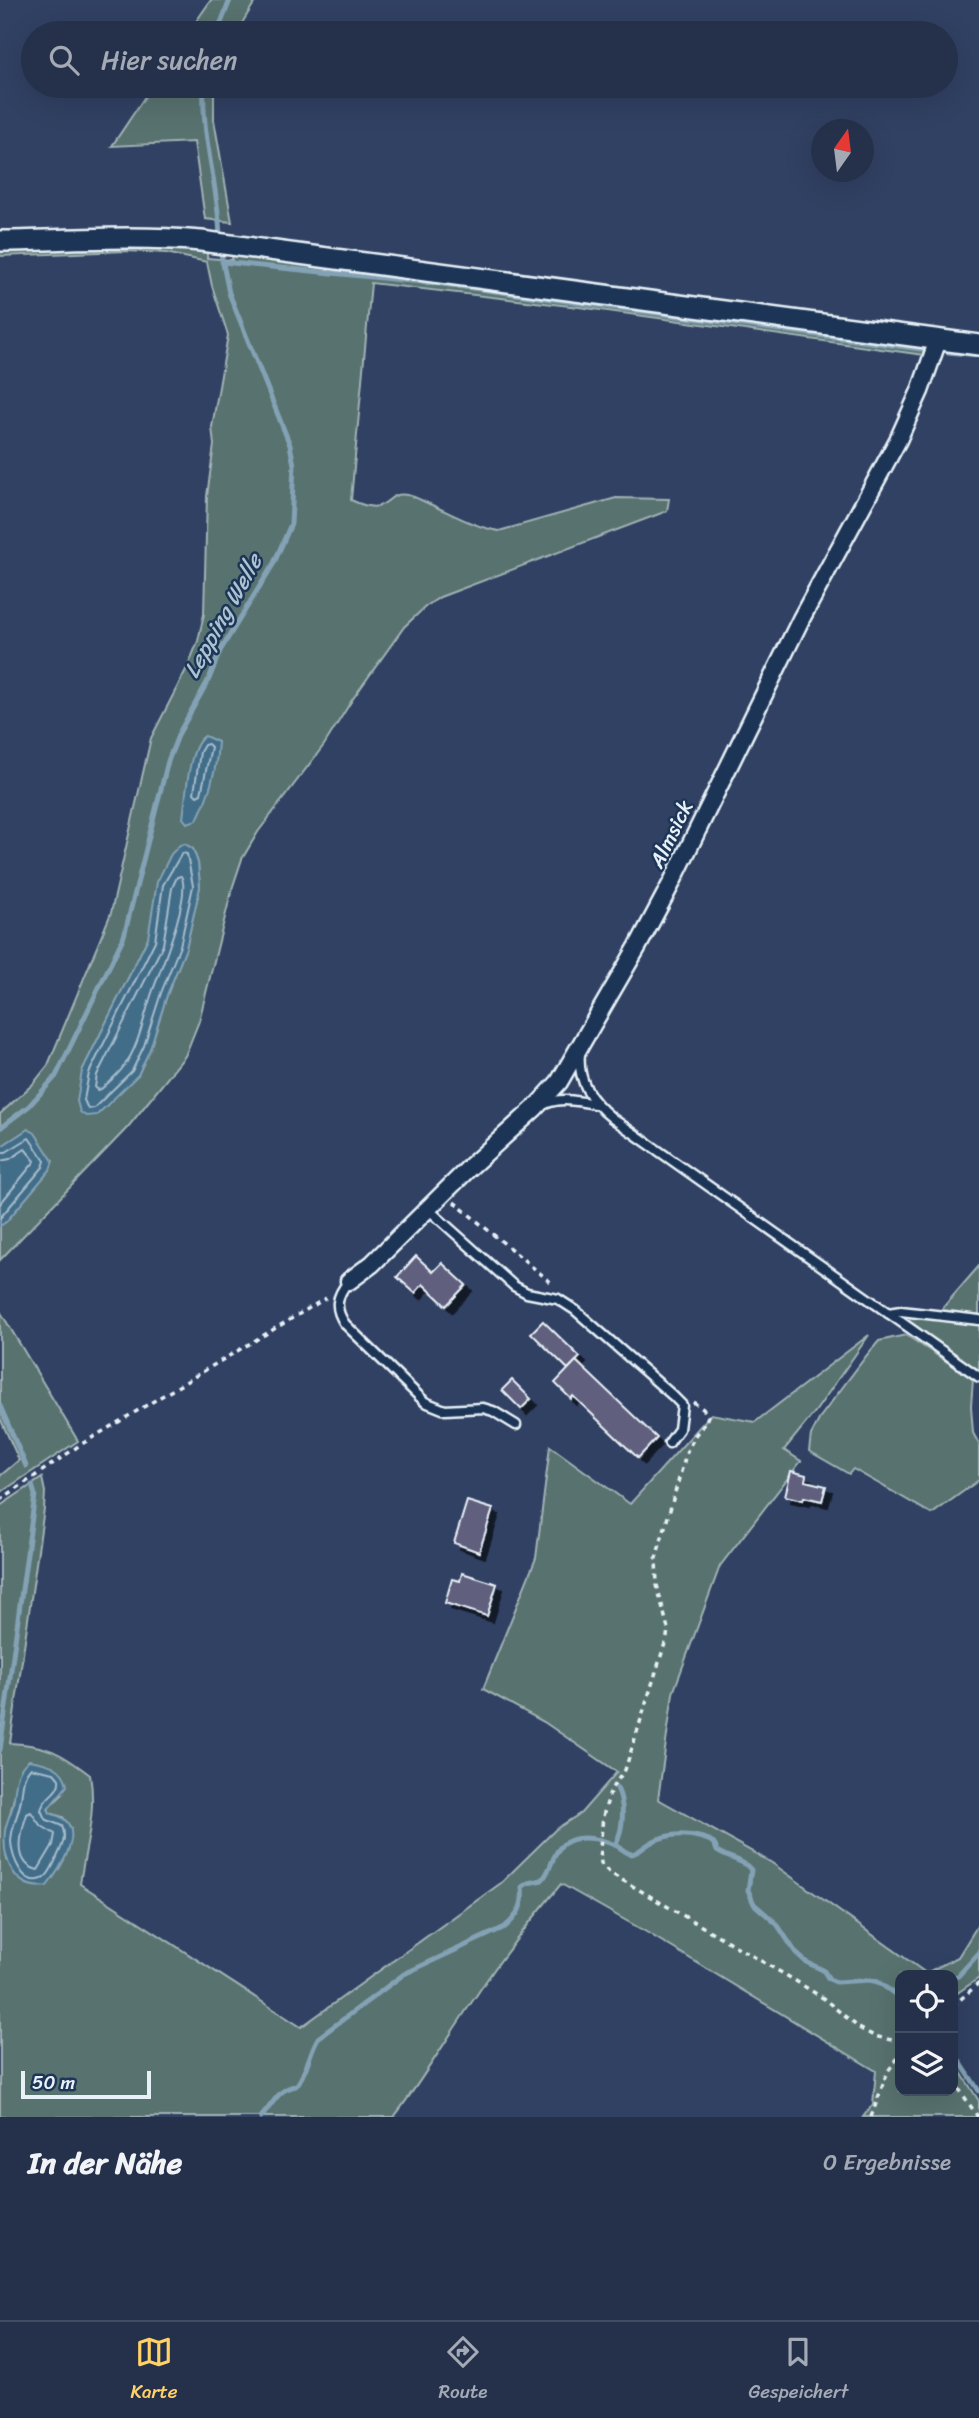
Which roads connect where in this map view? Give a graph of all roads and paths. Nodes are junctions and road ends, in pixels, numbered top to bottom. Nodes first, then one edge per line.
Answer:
1 (0, 241) edge
2 (938, 340) junction
3 (979, 345) edge
4 (581, 1046) junction
5 (595, 1104) junction
6 (536, 1108) junction
7 (445, 1194) junction
8 (429, 1209) junction
9 (344, 1286) junction
10 (555, 1286) dead end
11 (888, 1313) junction
12 (979, 1320) edge
13 (979, 1377) edge
14 (685, 1396) dead end
15 (516, 1425) dead end
16 (669, 1443) dead end
17 (0, 1500) edge
18 (979, 1983) edge
19 (958, 2002) edge
20 (895, 2041) edge
21 (895, 2062) edge
22 (958, 2087) edge
23 (871, 2117) edge
24 (978, 2117) edge

1 - 2 street
2 - 3 street
2 - 4 street, Almsick
4 - 5 lane
4 - 6 street, Almsick
5 - 6 lane
5 - 11 lane
6 - 7 street, Almsick
7 - 8 street, Almsick
7 - 10 path
8 - 9 street, Almsick
8 - 16 lane
9 - 15 lane
9 - 17 path
11 - 12 lane
11 - 13 lane
14 - 20 path
18 - 19 path
21 - 23 path
22 - 24 path

